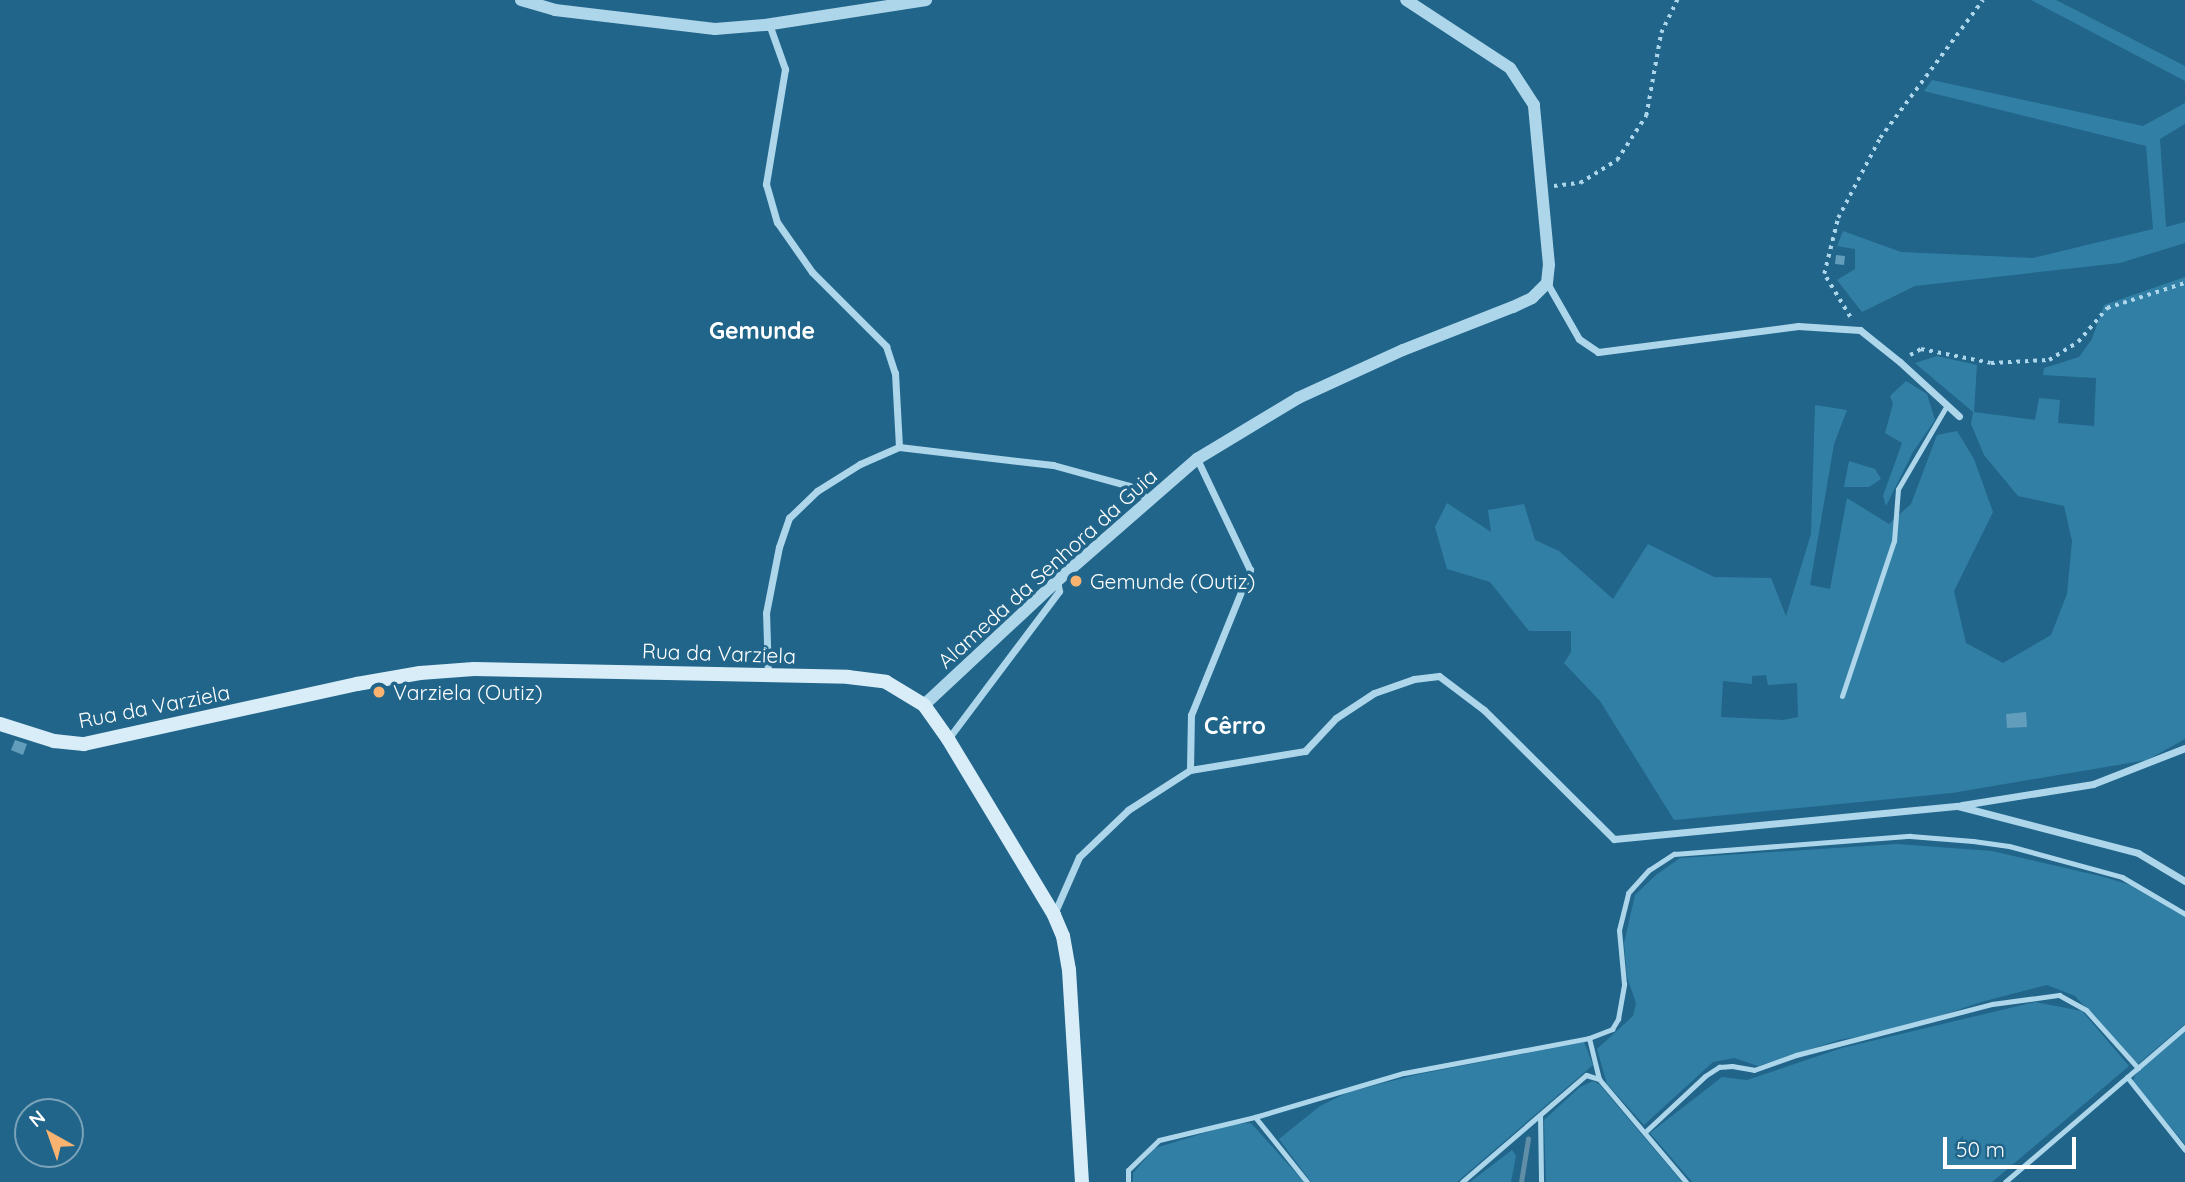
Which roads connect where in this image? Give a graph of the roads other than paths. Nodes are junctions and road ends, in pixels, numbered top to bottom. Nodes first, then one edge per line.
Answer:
1 (521, 0) edge
2 (926, 0) edge
3 (1406, 0) edge
4 (769, 24) junction
5 (1547, 283) junction
6 (1947, 405) junction
7 (1959, 416) dead end
8 (899, 447) junction
9 (1198, 459) junction
10 (1150, 500) junction
11 (1057, 582) junction
12 (768, 677) junction
13 (1842, 696) dead end
14 (924, 705) junction
15 (0, 724) edge
16 (948, 739) junction
17 (2185, 748) edge
18 (1190, 770) junction
19 (1958, 806) junction
20 (2185, 881) edge
21 (2185, 914) edge
22 (1054, 915) junction
23 (2185, 1027) edge
24 (1589, 1038) junction
25 (2138, 1068) junction
26 (2127, 1077) junction
27 (1599, 1079) junction
28 (1540, 1115) junction
29 (1255, 1117) junction
30 (1645, 1132) junction
31 (2185, 1150) edge
32 (1082, 1182) edge
33 (1128, 1182) edge
34 (1307, 1182) edge
35 (1462, 1182) edge
36 (1541, 1182) edge
37 (1686, 1182) edge
38 (2004, 1182) edge

1 - 4 street
2 - 4 street
3 - 5 street
4 - 8 street
5 - 6 street
5 - 9 street, Alameda da Senhora da Guia
6 - 7 street
6 - 13 lane
8 - 10 street
8 - 12 street
9 - 10 street, Alameda da Senhora da Guia
9 - 18 street
10 - 11 street, Alameda da Senhora da Guia
11 - 14 street, Alameda da Senhora da Guia
11 - 16 street
12 - 14 main road, Rua da Varziela
12 - 15 main road, Rua da Varziela
14 - 16 main road, Rua da Varziela
16 - 22 main road, Rua da Varziela
17 - 19 street
18 - 19 street
18 - 22 street
19 - 20 street
21 - 24 lane
22 - 32 main road, Rua da Varziela
23 - 25 lane
24 - 27 lane
24 - 29 lane
25 - 26 lane
25 - 30 lane
26 - 31 lane
26 - 38 lane
27 - 28 lane
27 - 30 lane
28 - 35 lane
28 - 36 lane
29 - 33 lane
29 - 34 lane
30 - 37 lane

